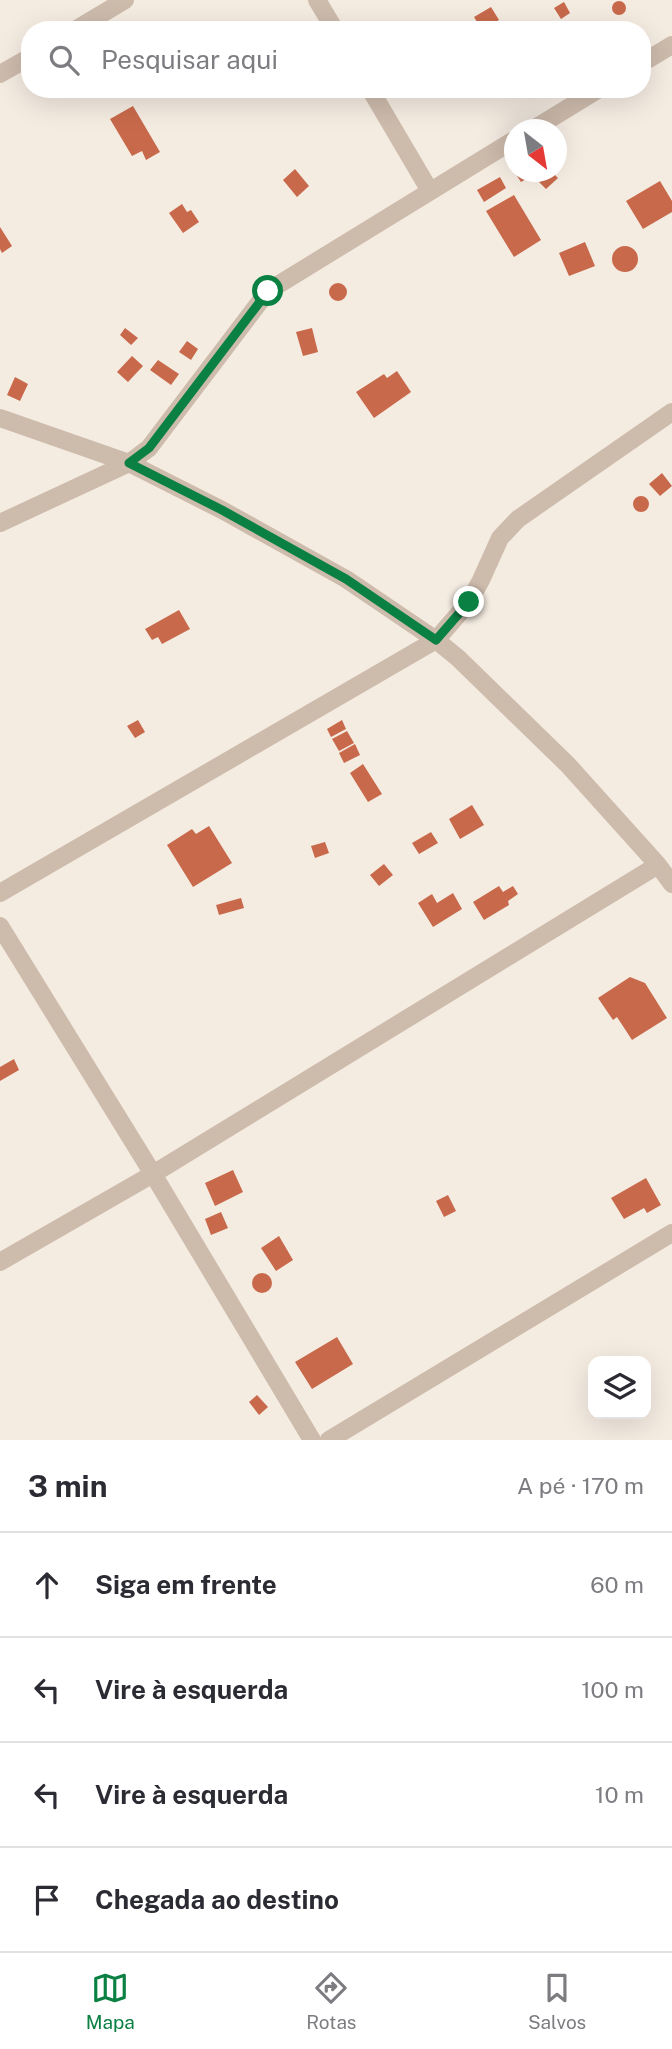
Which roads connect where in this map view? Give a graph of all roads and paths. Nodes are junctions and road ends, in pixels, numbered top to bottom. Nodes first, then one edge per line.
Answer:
1 (125, 0) edge
2 (317, 0) edge
3 (90, 21) edge
4 (330, 21) edge
5 (672, 45) edge
6 (651, 58) edge
7 (21, 62) edge
8 (0, 74) edge
9 (375, 98) edge
10 (584, 98) edge
11 (550, 119) edge
12 (504, 146) edge
13 (430, 191) junction
14 (672, 412) edge
15 (0, 418) edge
16 (129, 463) junction
17 (0, 523) edge
18 (436, 640) junction
19 (658, 865) junction
20 (672, 884) edge
21 (0, 893) edge
22 (0, 926) edge
23 (153, 1174) junction
24 (672, 1233) edge
25 (0, 1262) edge
26 (312, 1440) edge
27 (328, 1440) edge

1 - 3 street
2 - 4 street
5 - 6 street
7 - 8 street
9 - 13 street
10 - 11 street
12 - 13 street
13 - 16 street
14 - 18 street
15 - 16 street
16 - 17 street
16 - 18 street
18 - 19 street
18 - 21 street
19 - 20 street
19 - 23 street
22 - 23 street
23 - 25 street
23 - 26 street
24 - 27 street

